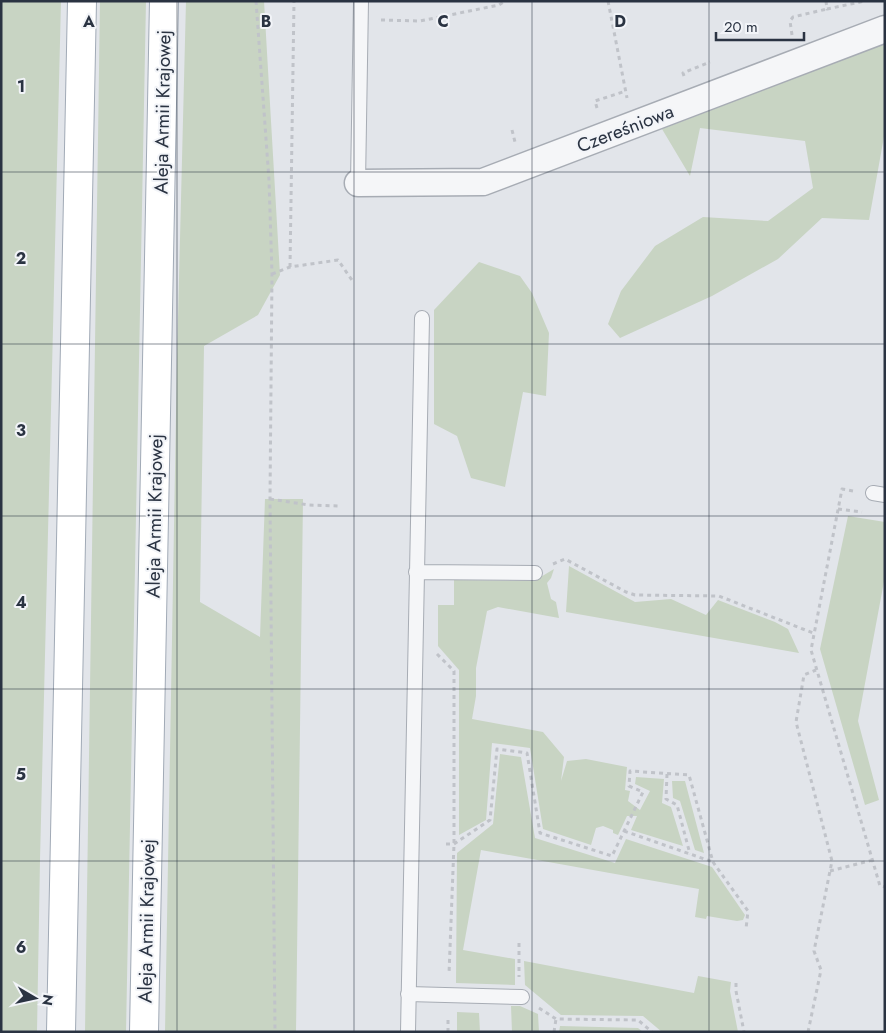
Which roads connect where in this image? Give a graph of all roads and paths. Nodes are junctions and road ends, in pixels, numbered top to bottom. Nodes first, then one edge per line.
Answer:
1 (82, 1) edge
2 (164, 1) edge
3 (256, 1) edge
4 (294, 1) edge
5 (361, 1) edge
6 (506, 1) edge
7 (608, 1) edge
8 (826, 1) edge
9 (865, 1) edge
10 (361, 20) junction
11 (885, 29) edge
12 (709, 56) dead end
13 (711, 68) dead end
14 (627, 100) dead end
15 (512, 130) dead end
16 (516, 144) dead end
17 (358, 183) joint
18 (290, 267) junction
19 (272, 274) junction
20 (354, 283) dead end
21 (422, 318) dead end
22 (270, 499) junction
23 (340, 506) dead end
24 (838, 510) dead end
25 (576, 565) dead end
26 (416, 572) junction
27 (534, 572) dead end
28 (813, 633) junction
29 (433, 650) dead end
30 (817, 670) junction
31 (668, 774) junction
32 (624, 832) junction
33 (446, 844) dead end
34 (454, 844) junction
35 (690, 854) junction
36 (872, 860) junction
37 (713, 862) junction
38 (830, 871) junction
39 (885, 886) edge
40 (746, 929) dead end
41 (519, 942) dead end
42 (736, 983) dead end
43 (408, 994) junction
44 (448, 995) junction
45 (521, 997) joint
46 (561, 1019) dead end
47 (556, 1020) dead end
48 (61, 1032) edge
49 (144, 1032) edge
50 (275, 1032) edge
51 (408, 1032) edge
52 (448, 1032) edge
53 (554, 1032) edge
54 (652, 1032) edge
55 (744, 1032) edge
56 (808, 1032) edge

1 - 48 main road
2 - 49 main road, Aleja Armii Krajowej
3 - 19 path
4 - 18 path
5 - 10 lane
6 - 10 path
7 - 14 path
8 - 9 path
10 - 17 lane
11 - 17 street, Czereśniowa
12 - 13 path
15 - 16 path
18 - 19 path
18 - 20 path
19 - 22 path
21 - 26 lane
22 - 23 path
22 - 50 path
24 - 28 path
25 - 28 path
26 - 27 lane
26 - 43 lane
28 - 30 path
29 - 34 path
30 - 36 path
30 - 38 path
31 - 32 path
31 - 35 path
31 - 37 path
32 - 34 path
32 - 35 path
33 - 34 path
34 - 44 path
35 - 37 path
36 - 38 path
36 - 39 path
37 - 40 path
38 - 56 path
41 - 45 path
42 - 55 path
43 - 44 lane
43 - 51 lane
44 - 45 lane
44 - 52 path
46 - 54 path
47 - 53 path

